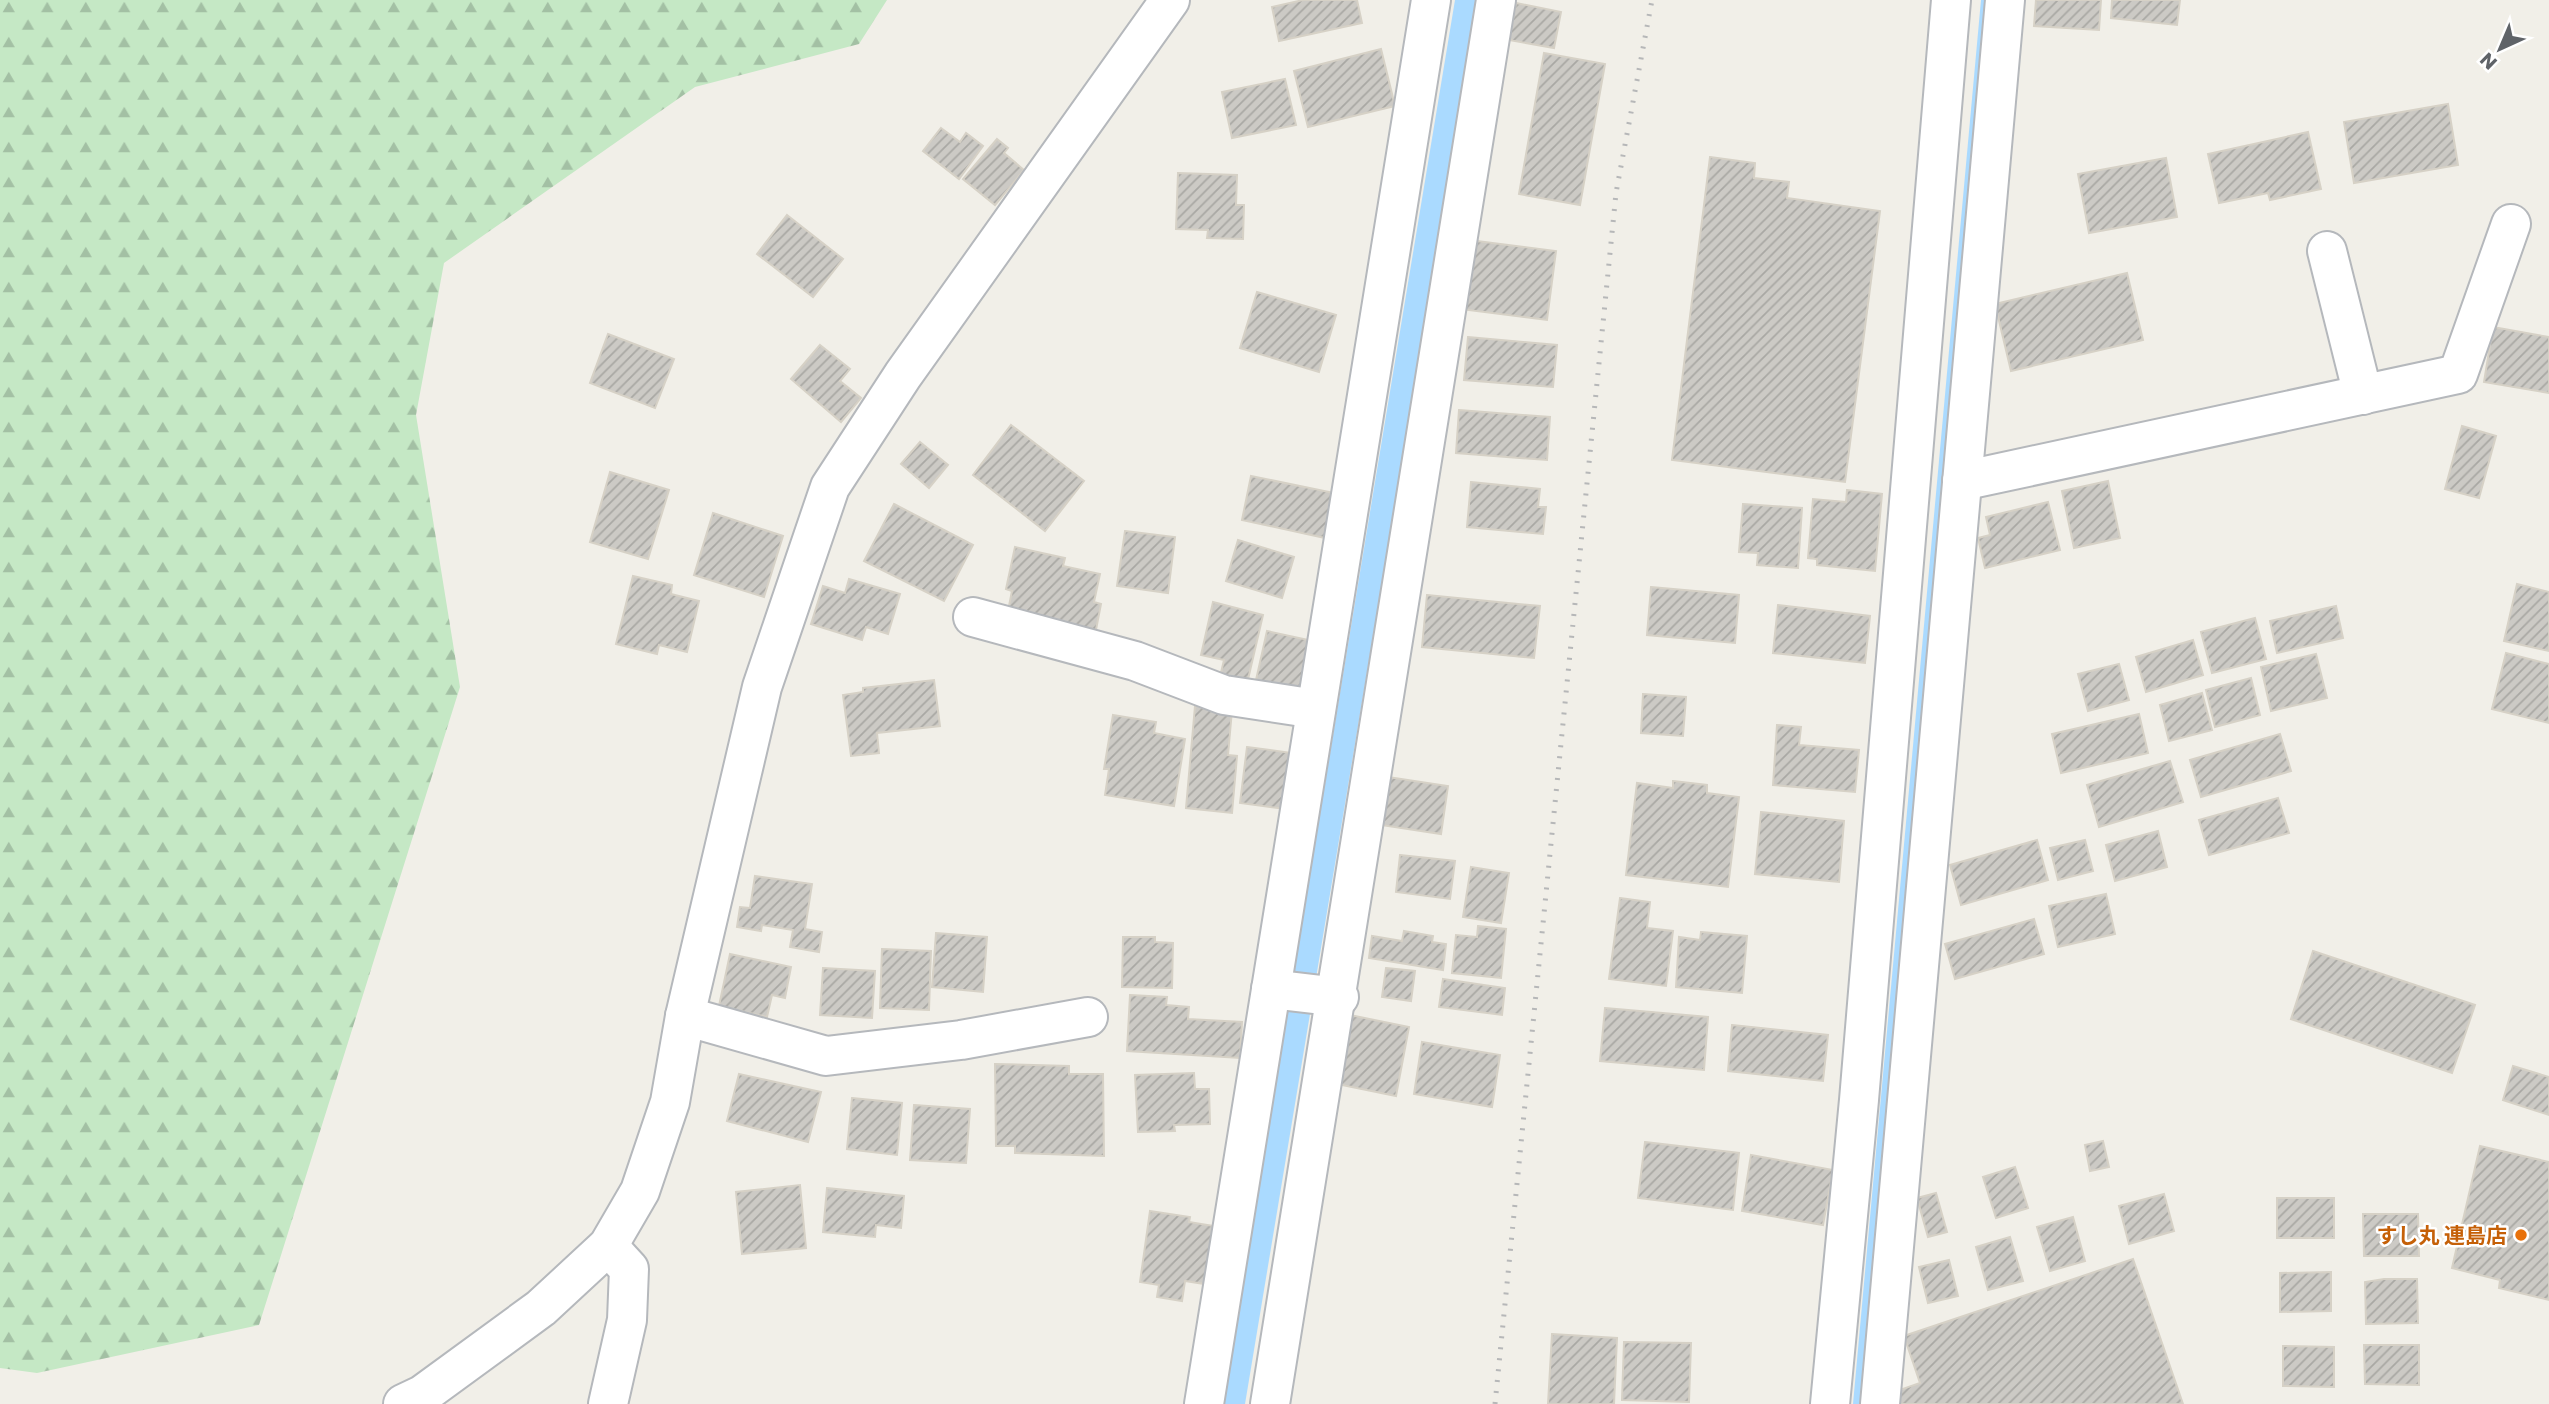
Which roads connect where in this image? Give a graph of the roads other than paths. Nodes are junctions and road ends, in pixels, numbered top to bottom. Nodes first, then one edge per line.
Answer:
1 (1170, 0) edge
2 (1431, 0) edge
3 (1496, 0) edge
4 (1951, 0) edge
5 (2005, 0) edge
6 (2511, 224) dead end
7 (2327, 251) dead end
8 (2363, 395) junction
9 (1962, 481) junction
10 (973, 617) dead end
11 (1316, 709) junction
12 (1277, 990) junction
13 (1331, 996) junction
14 (685, 1016) junction
15 (1088, 1017) dead end
16 (608, 1246) junction
17 (403, 1404) edge
18 (608, 1404) edge
19 (1204, 1404) edge
20 (1270, 1404) edge
21 (1830, 1404) edge
22 (1880, 1404) edge

1 - 14 street
2 - 11 street
3 - 13 street
4 - 21 street
5 - 9 street
6 - 8 street
7 - 8 street
8 - 9 street
9 - 22 street
10 - 11 street
11 - 12 street
12 - 13 street
12 - 19 street
13 - 20 street
14 - 15 street
14 - 16 street
16 - 17 street
16 - 18 street

